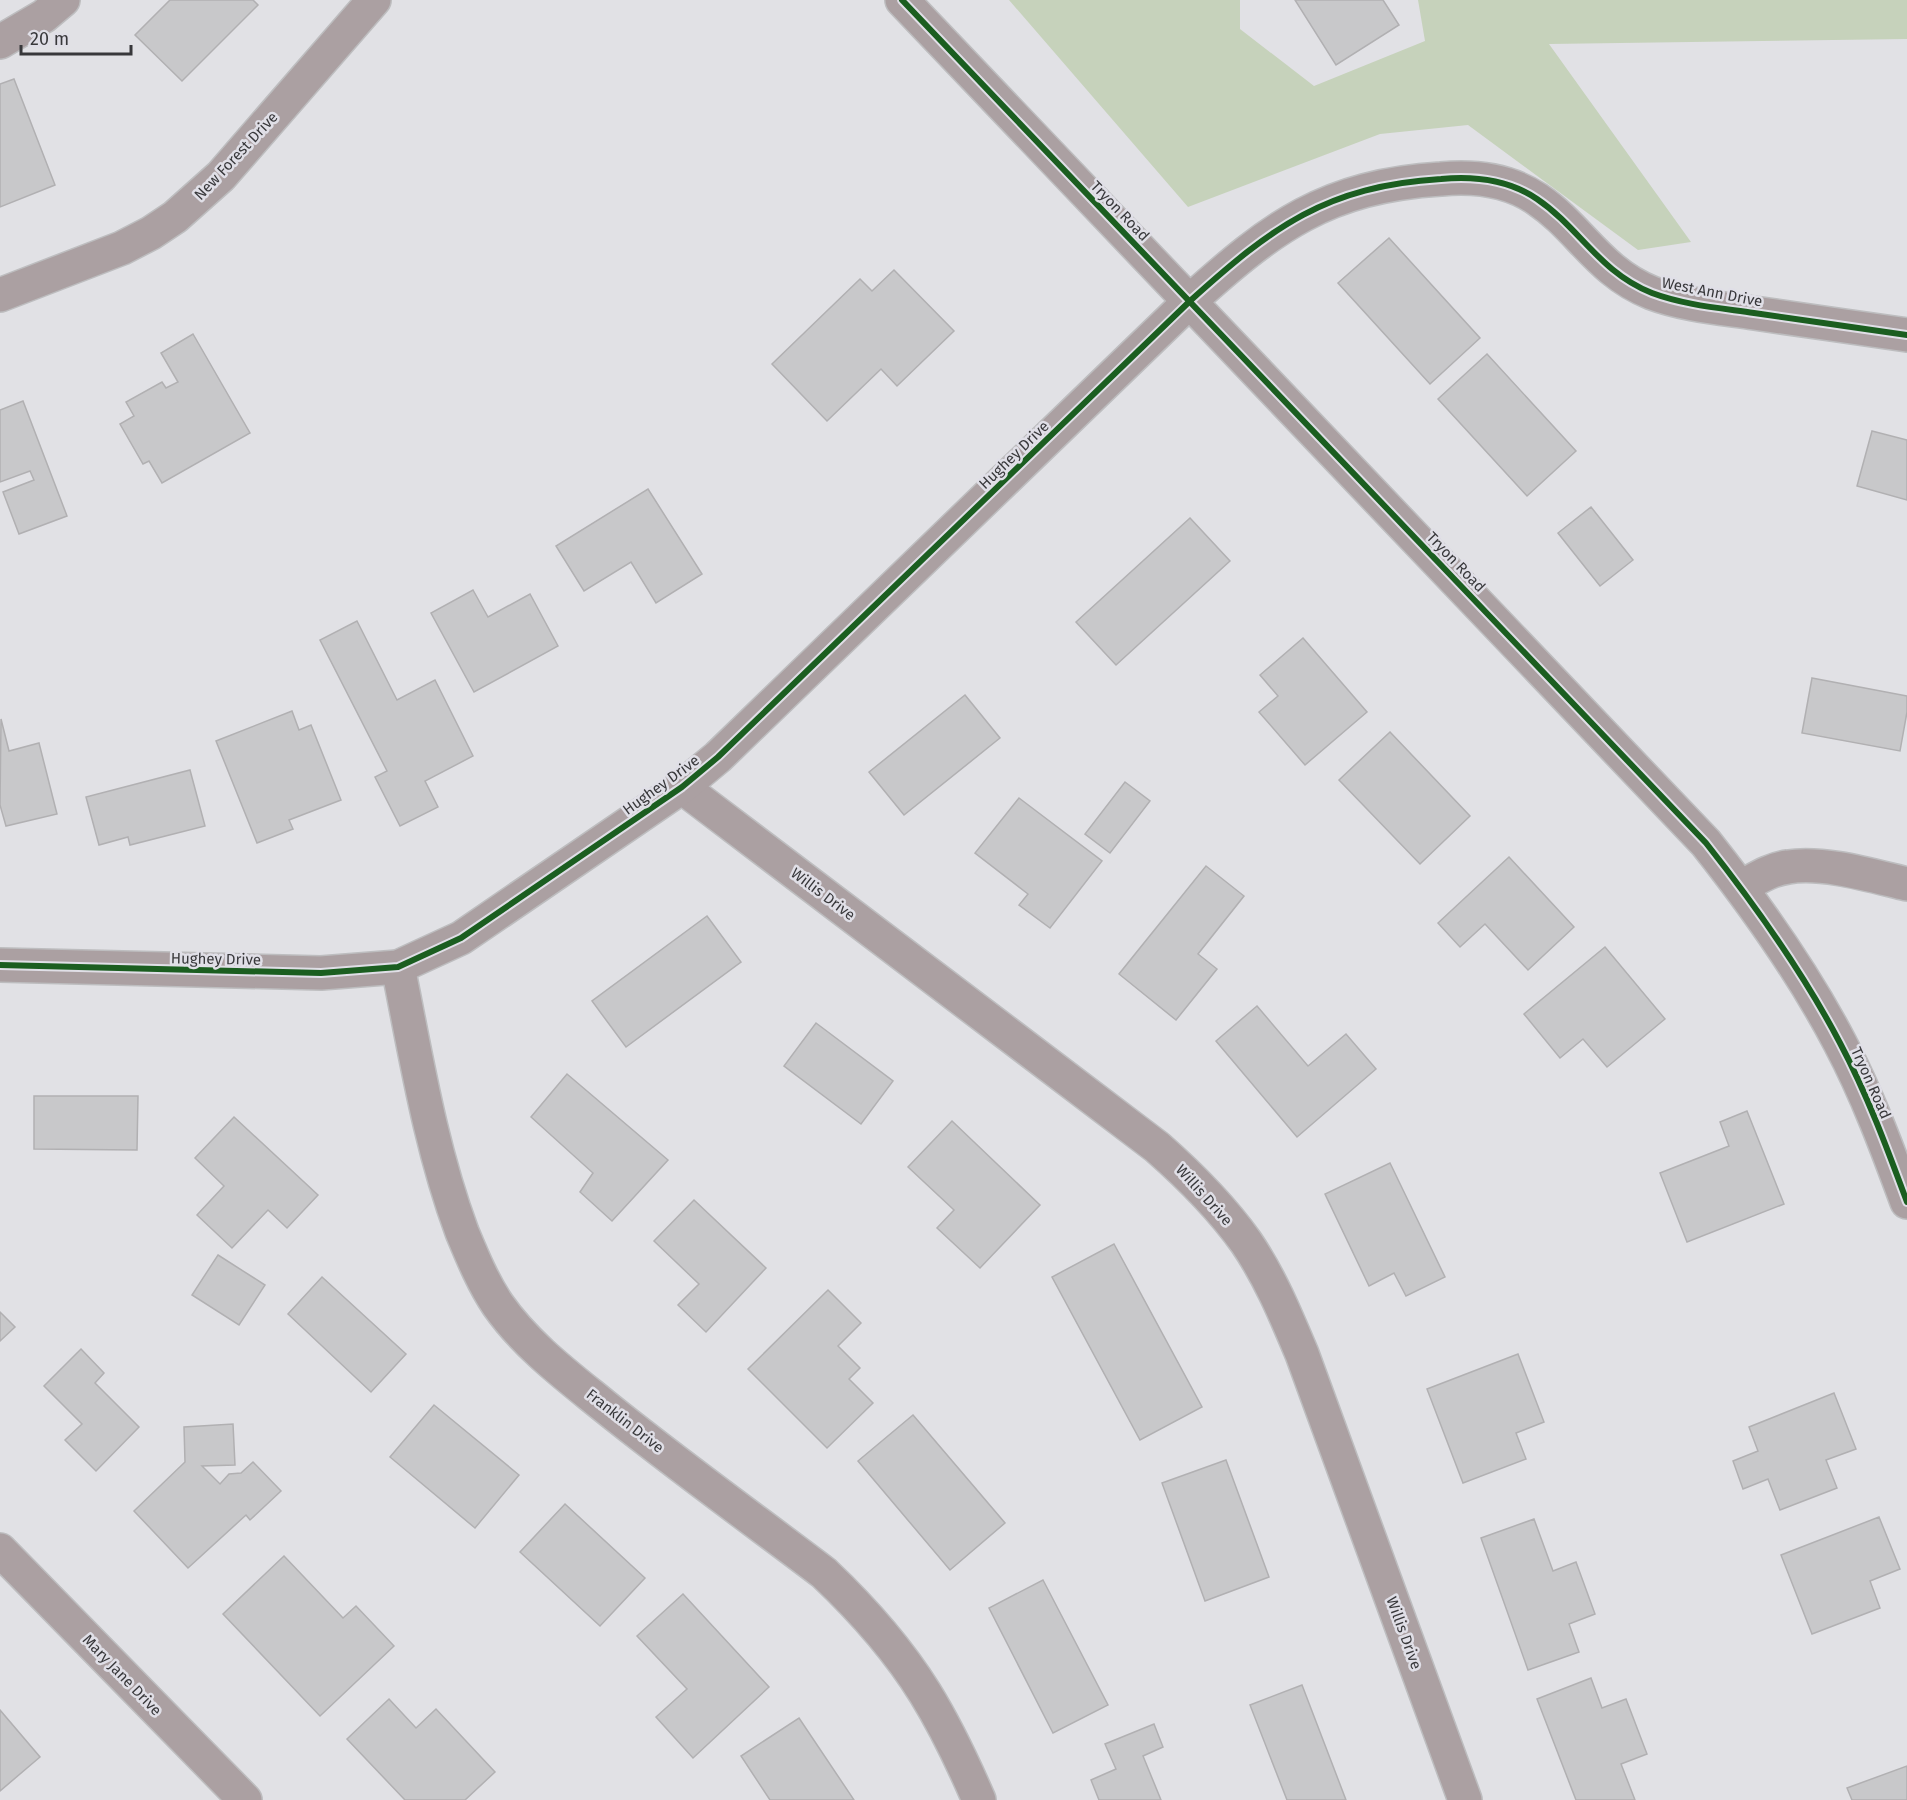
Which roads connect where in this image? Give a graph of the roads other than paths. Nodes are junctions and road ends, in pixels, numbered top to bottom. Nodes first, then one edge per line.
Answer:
1 (63, 0) edge
2 (374, 0) edge
3 (902, 0) edge
4 (0, 42) edge
5 (0, 295) edge
6 (1190, 301) junction
7 (1907, 335) edge
8 (682, 787) junction
9 (1907, 884) edge
10 (1741, 887) junction
11 (0, 965) edge
12 (398, 967) junction
13 (1907, 1202) edge
14 (0, 1550) edge
15 (245, 1800) edge
16 (979, 1800) edge
17 (1465, 1800) edge

1 - 4 street
2 - 5 street, New Forest Drive
3 - 6 street, Tryon Road
6 - 7 street, West Ann Drive
6 - 8 street, Hughey Drive
6 - 10 street, Tryon Road
8 - 12 street, Hughey Drive
8 - 17 street, Willis Drive
9 - 10 street
10 - 13 street, Tryon Road
11 - 12 street, Hughey Drive
12 - 16 street, Franklin Drive
14 - 15 street, Mary Jane Drive

